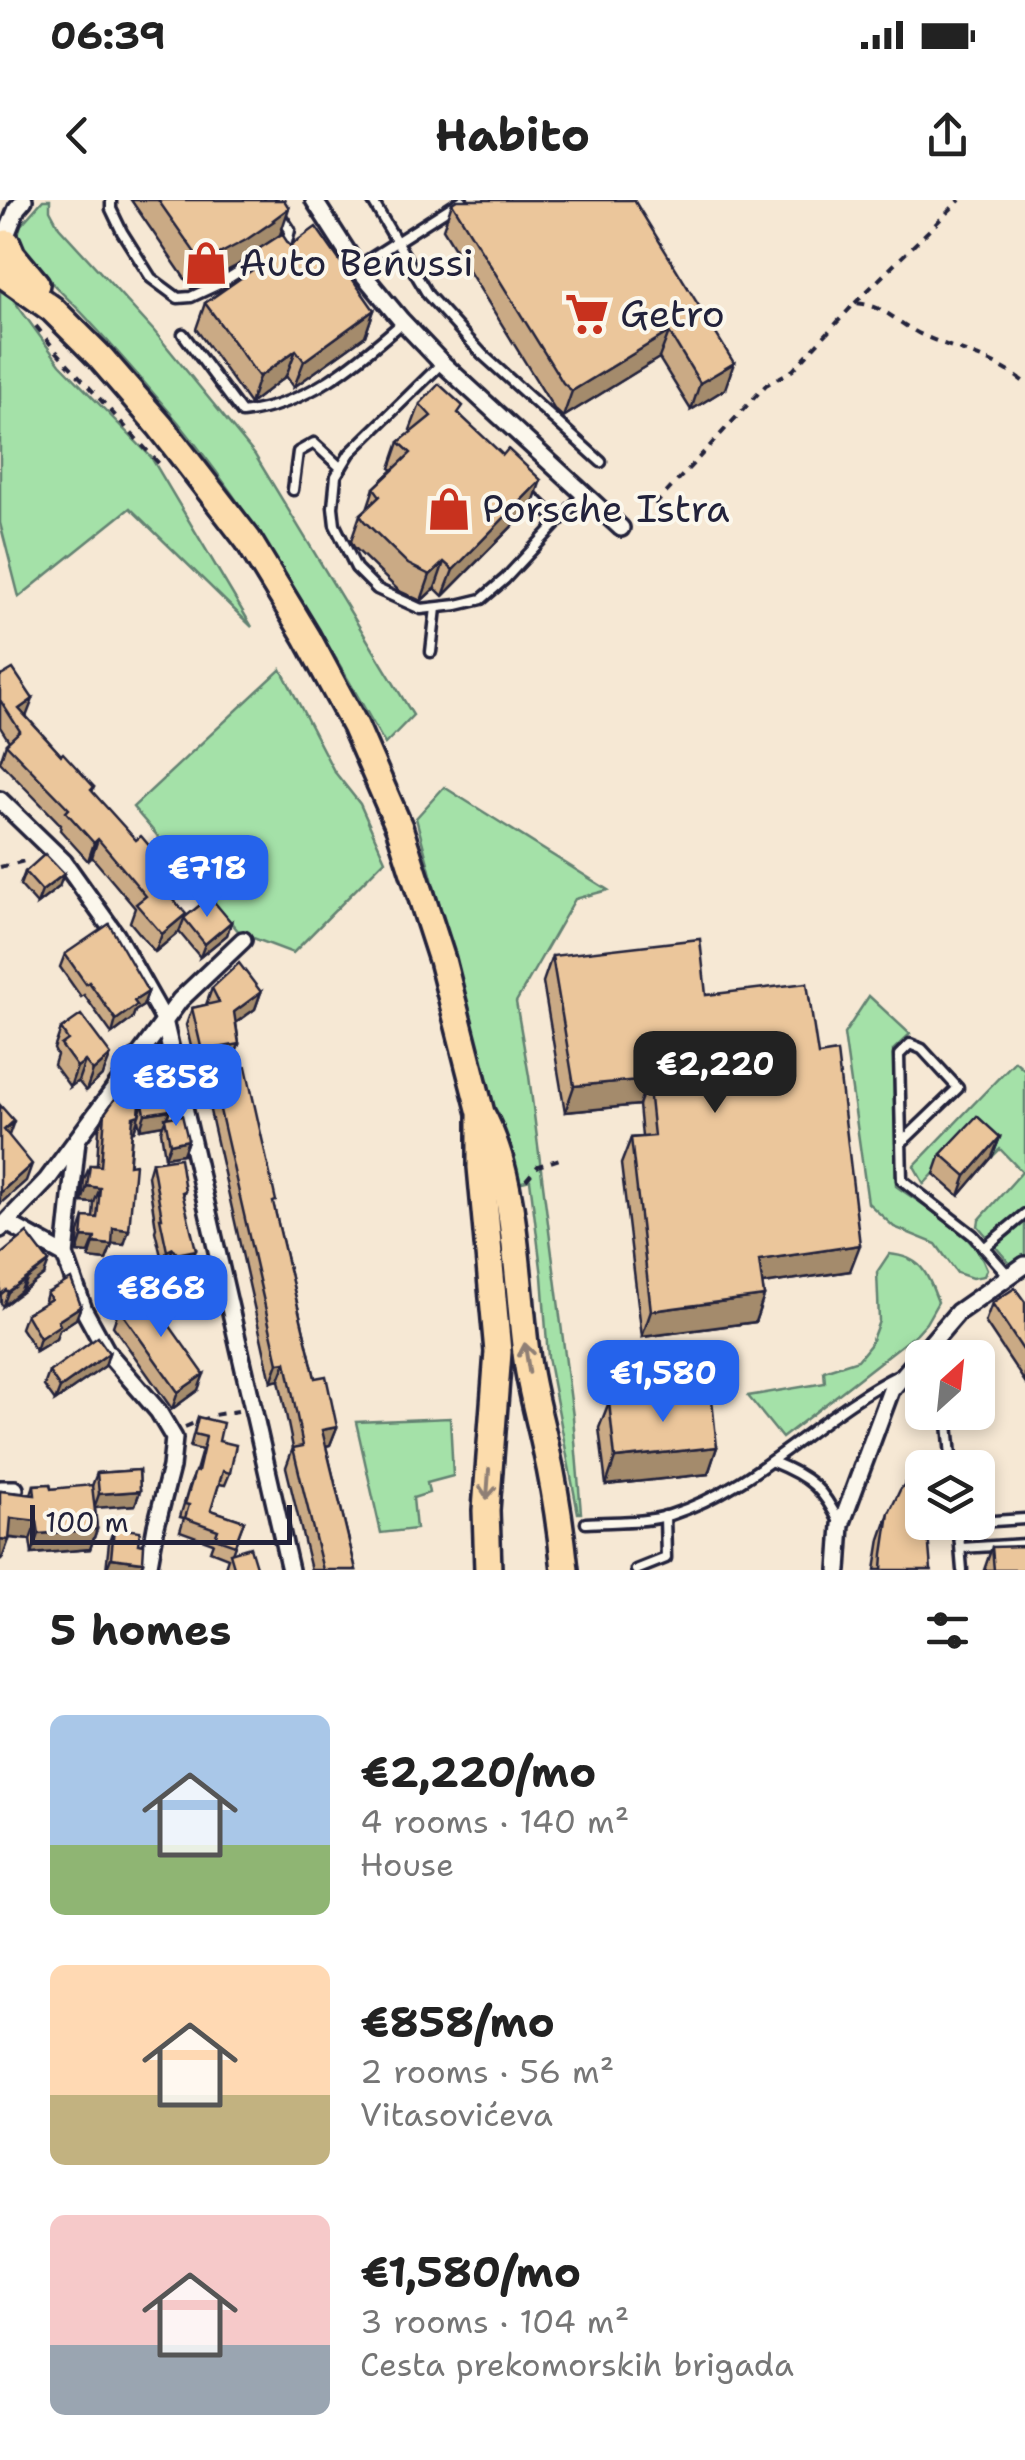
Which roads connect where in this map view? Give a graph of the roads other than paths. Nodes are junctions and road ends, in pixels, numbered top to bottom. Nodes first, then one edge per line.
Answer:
1 (24, 200) edge
2 (111, 200) edge
3 (270, 200) edge
4 (314, 200) edge
5 (372, 200) edge
6 (462, 200) edge
7 (3, 238) edge
8 (398, 241) junction
9 (357, 266) junction
10 (0, 272) edge
11 (44, 317) junction
12 (403, 322) junction
13 (183, 334) dead end
14 (442, 363) junction
15 (417, 387) junction
16 (431, 400) edge
17 (601, 462) dead end
18 (341, 468) junction
19 (516, 481) edge
20 (293, 490) dead end
21 (584, 494) junction
22 (558, 521) junction
23 (621, 528) dead end
24 (436, 608) junction
25 (431, 652) dead end
26 (0, 800) edge
27 (242, 940) dead end
28 (164, 1020) junction
29 (482, 1113) junction
30 (77, 1139) junction
31 (901, 1143) junction
32 (1025, 1214) edge
33 (4, 1226) edge
34 (984, 1248) junction
35 (65, 1255) junction
36 (1025, 1265) edge
37 (1009, 1276) junction
38 (939, 1340) edge
39 (905, 1371) edge
40 (905, 1374) edge
41 (772, 1462) junction
42 (666, 1516) junction
43 (1025, 1519) edge
44 (995, 1521) edge
45 (586, 1523) dead end
46 (841, 1525) junction
47 (960, 1540) edge
48 (1025, 1544) edge
49 (961, 1548) junction
50 (148, 1570) edge
51 (290, 1570) edge
52 (488, 1570) edge
53 (566, 1570) edge
54 (636, 1570) edge
55 (838, 1570) edge
56 (962, 1570) edge

1 - 7 street
2 - 3 lane
4 - 9 street
5 - 8 lane
6 - 8 lane
7 - 11 main road
8 - 9 lane
8 - 17 lane
9 - 12 street
10 - 11 main road
11 - 29 main road
12 - 13 lane
12 - 14 street
14 - 15 lane
14 - 21 street
15 - 16 lane
15 - 18 lane
18 - 20 lane
18 - 24 lane
19 - 22 lane
21 - 22 lane
21 - 23 street
22 - 24 lane
24 - 25 lane
26 - 28 street
27 - 28 street
28 - 30 street
28 - 51 street
29 -> 52 main road
53 -> 29 main road
30 - 33 street
30 - 35 street
31 - 31 lane
31 - 34 lane
32 - 34 lane
33 - 35 street
34 - 37 lane
35 - 50 street
36 - 37 street
37 - 38 street
39 - 41 lane
40 - 46 street
41 - 42 lane
41 - 46 lane
42 - 45 lane
42 - 54 lane
43 - 44 lane
46 - 55 street
47 - 49 lane
48 - 49 lane
49 - 56 lane

